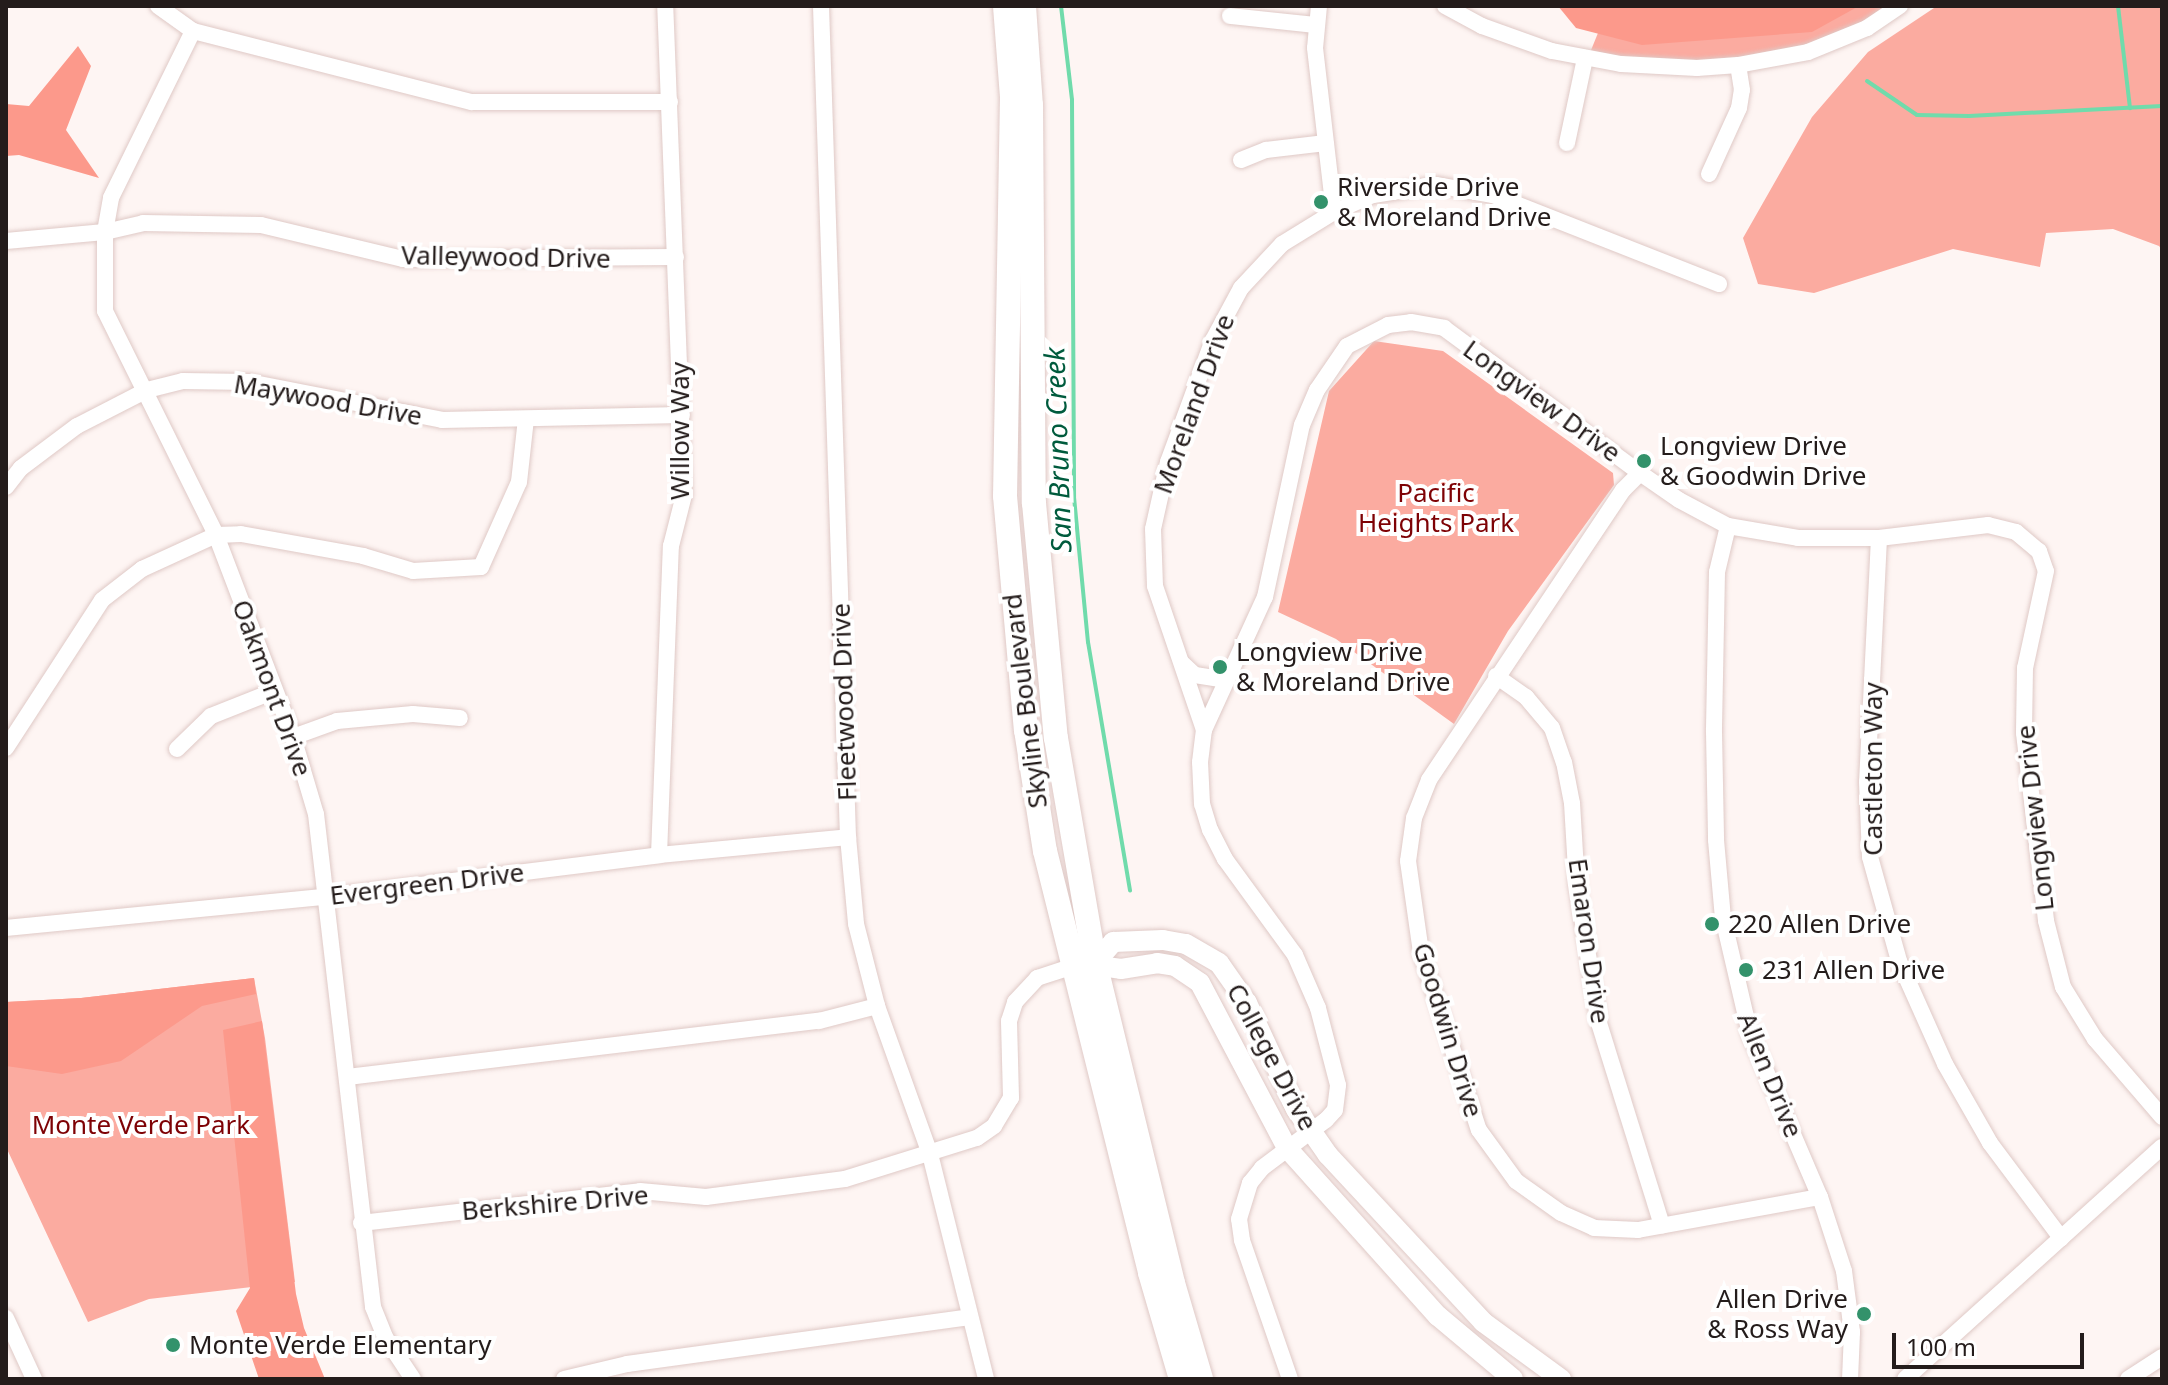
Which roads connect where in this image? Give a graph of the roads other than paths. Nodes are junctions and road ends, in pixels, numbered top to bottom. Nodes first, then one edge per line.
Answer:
1 (158, 6) edge
2 (665, 6) edge
3 (821, 6) edge
4 (1005, 6) edge
5 (1024, 6) edge
6 (1319, 6) edge
7 (1445, 6) edge
8 (1900, 6) edge
9 (1230, 16) dead end
10 (1315, 25) junction
11 (193, 31) junction
12 (1585, 58) junction
13 (1738, 65) junction
14 (670, 102) junction
15 (1326, 143) junction
16 (1567, 143) dead end
17 (1241, 160) dead end
18 (1709, 174) dead end
19 (1334, 212) junction
20 (105, 232) junction
21 (6, 241) edge
22 (676, 257) junction
23 (1719, 284) dead end
24 (147, 390) junction
25 (682, 415) junction
26 (526, 419) junction
27 (1640, 473) junction
28 (6, 487) edge
29 (1728, 526) junction
30 (216, 535) junction
31 (1879, 538) junction
32 (1180, 662) junction
33 (1496, 676) junction
34 (1227, 680) junction
35 (274, 691) junction
36 (460, 718) dead end
37 (1204, 730) junction
38 (293, 737) junction
39 (6, 748) edge
40 (177, 749) dead end
41 (848, 837) junction
42 (659, 855) junction
43 (324, 897) junction
44 (6, 928) edge
45 (1084, 964) junction
46 (877, 1006) junction
47 (347, 1077) junction
48 (2162, 1117) edge
49 (1298, 1140) junction
50 (2162, 1147) edge
51 (930, 1154) junction
52 (1820, 1197) junction
53 (361, 1223) junction
54 (1662, 1225) junction
55 (2061, 1238) junction
56 (968, 1317) junction
57 (6, 1318) edge
58 (2162, 1357) edge
59 (34, 1379) edge
60 (413, 1379) edge
61 (564, 1379) edge
62 (986, 1379) edge
63 (1181, 1379) edge
64 (1201, 1379) edge
65 (1290, 1379) edge
66 (1513, 1379) edge
67 (1561, 1379) edge
68 (1850, 1379) edge
69 (1905, 1379) edge
70 (2128, 1379) edge

1 - 11 street
2 - 14 street, Willow Way
3 - 41 street, Fleetwood Drive
4 - 45 main road, Skyline Boulevard
5 - 45 main road, Skyline Boulevard
6 - 10 street
7 - 12 street
8 - 13 street
9 - 10 street
10 - 15 street
11 - 14 street
11 - 20 street, Oakmont Drive
12 - 13 street
12 - 16 street
13 - 18 street
14 - 22 street, Willow Way
15 - 17 street
15 - 19 street
19 - 23 street, Moreland Drive
19 - 32 street, Moreland Drive
20 - 21 street, Valleywood Drive
20 - 22 street, Valleywood Drive
20 - 24 street, Oakmont Drive
22 - 25 street, Willow Way
24 - 26 street, Maywood Drive
24 - 28 street, Maywood Drive
24 - 30 street, Oakmont Drive
25 - 26 street, Maywood Drive
25 - 42 street, Willow Way
26 - 30 street
27 - 29 street, Longview Drive
27 - 33 street, Goodwin Drive
27 - 34 street, Longview Drive
29 - 31 street, Longview Drive
29 - 52 street, Allen Drive
30 - 35 street, Oakmont Drive
30 - 39 street
31 - 48 street, Longview Drive
31 - 55 street, Castleton Way
32 - 34 street
32 - 37 street, Moreland Drive
33 - 54 street, Emaron Drive
33 - 54 street, Goodwin Drive
34 - 37 street, Longview Drive
35 - 38 street, Oakmont Drive
35 - 40 street
36 - 38 street
37 - 49 street, Longview Drive
38 - 43 street, Oakmont Drive
41 - 42 street, Evergreen Drive
41 - 46 street, Fleetwood Drive
42 - 43 street, Evergreen Drive
43 - 44 street, Evergreen Drive
43 - 47 street, Oakmont Drive
45 - 49 street, College Drive
45 - 49 street, College Drive
45 - 51 street, Berkshire Drive
45 - 63 main road, Skyline Boulevard
45 - 64 main road, Skyline Boulevard
46 - 47 street
46 - 51 street, Fleetwood Drive
47 - 53 street, Oakmont Drive
49 - 65 street
49 - 66 street, College Drive
49 - 67 street, College Drive
50 - 55 street
51 - 53 street, Berkshire Drive
51 - 56 street, Fleetwood Drive
52 - 54 street, Goodwin Drive
52 - 68 street, Allen Drive
53 - 60 street, Oakmont Drive
55 - 69 street
56 - 61 street
56 - 62 street, Fleetwood Drive
57 - 59 street
58 - 70 street

